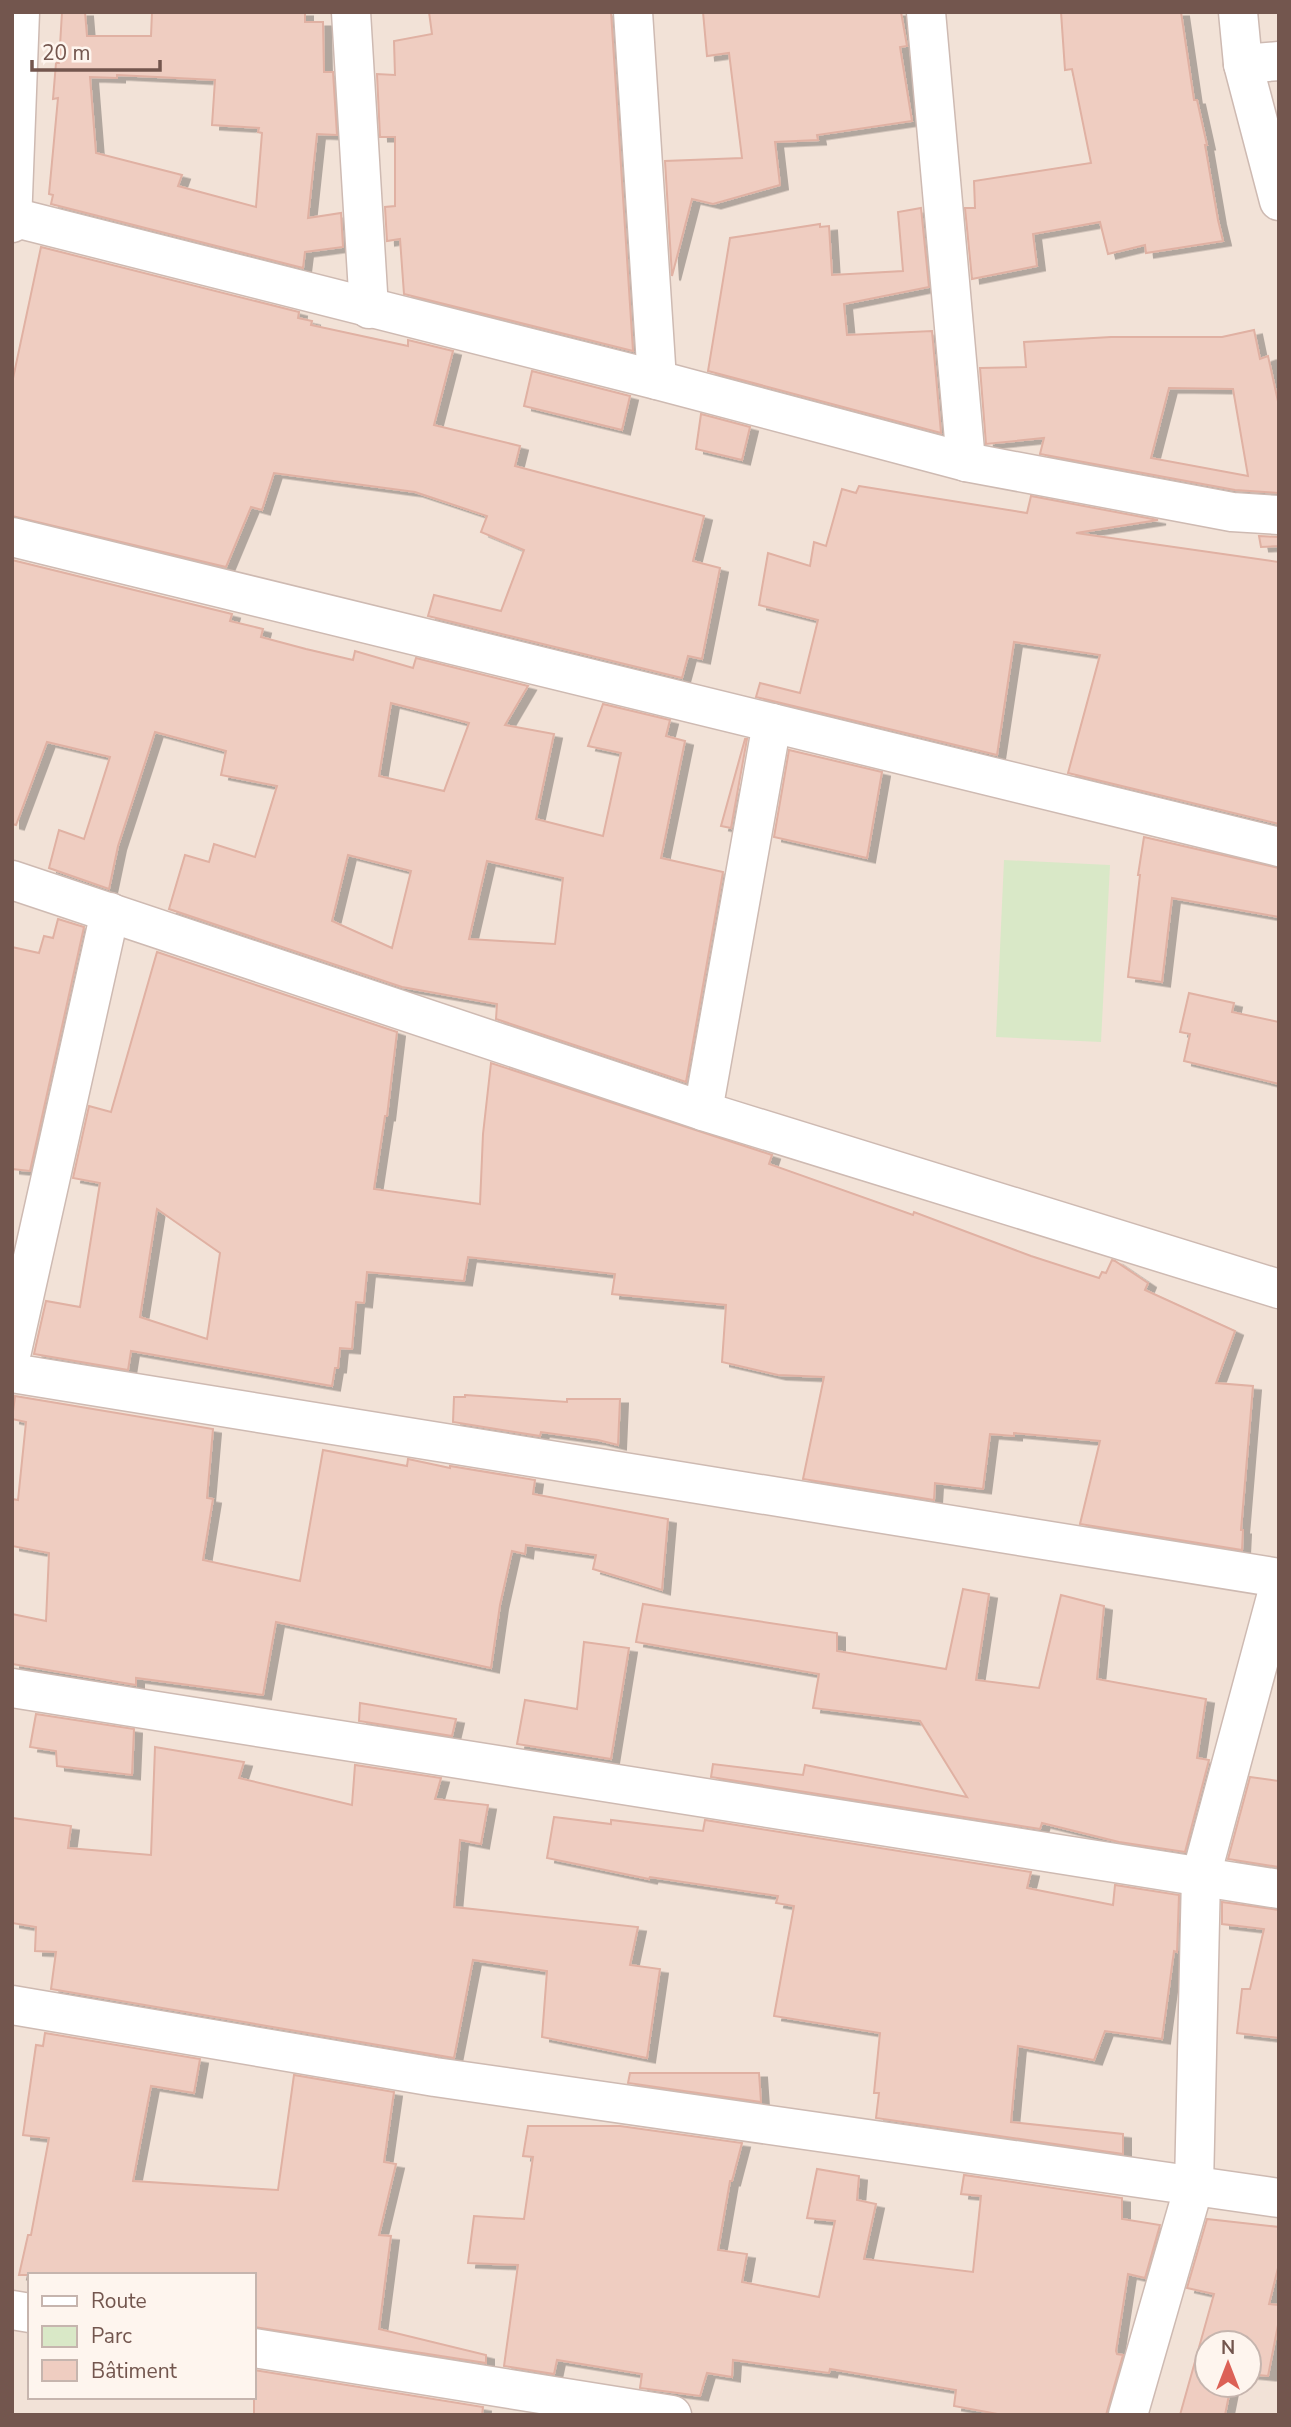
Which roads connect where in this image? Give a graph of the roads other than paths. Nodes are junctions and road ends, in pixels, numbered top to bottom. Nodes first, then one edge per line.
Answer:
1 (20, 12) edge
2 (351, 12) edge
3 (633, 12) edge
4 (926, 12) edge
5 (1238, 12) edge
6 (1261, 62) edge
7 (1279, 201) edge
8 (13, 219) edge
9 (369, 309) junction
10 (657, 380) junction
11 (966, 462) junction
12 (1279, 515) edge
13 (12, 537) edge
14 (772, 723) junction
15 (1279, 848) edge
16 (12, 880) edge
17 (110, 912) junction
18 (703, 1111) junction
19 (1279, 1289) edge
20 (12, 1351) edge
21 (12, 1373) edge
22 (1279, 1578) edge
23 (1279, 1586) edge
24 (12, 1688) edge
25 (1201, 1876) junction
26 (1279, 1888) edge
27 (12, 2005) edge
28 (1194, 2186) junction
29 (1279, 2198) edge
30 (256, 2348) edge
31 (672, 2415) edge
32 (1128, 2415) edge

1 - 8 street
2 - 9 street
3 - 10 street
4 - 11 street
5 - 6 street
6 - 7 street
8 - 9 street
9 - 10 street
10 - 11 street
11 - 12 street
13 - 14 street
14 - 15 street
14 - 18 street
16 - 17 street
17 - 18 street
17 - 20 street
18 - 19 street
21 - 22 street
23 - 25 street
24 - 25 street
25 - 26 street
25 - 28 street
27 - 28 street
28 - 29 street
28 - 32 street
30 - 31 street

